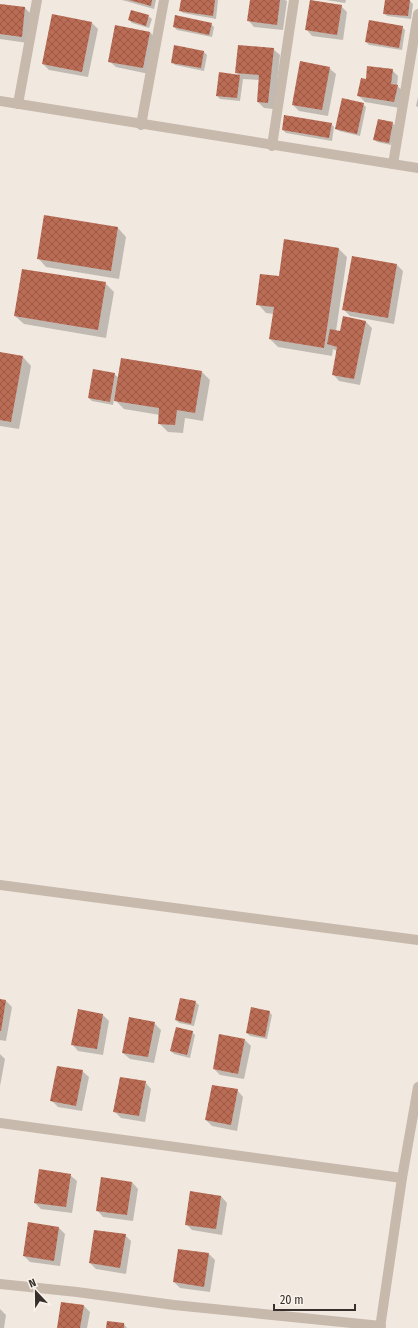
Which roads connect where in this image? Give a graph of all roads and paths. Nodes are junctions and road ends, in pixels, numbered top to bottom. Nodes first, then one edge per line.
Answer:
1 (37, 0) edge
2 (164, 0) edge
3 (294, 0) edge
4 (418, 14) edge
5 (0, 101) edge
6 (18, 104) junction
7 (141, 125) junction
8 (272, 146) junction
9 (393, 164) junction
10 (418, 168) edge
11 (0, 885) edge
12 (418, 940) edge
13 (418, 1087) edge
14 (0, 1123) edge
15 (402, 1178) junction
16 (0, 1284) edge
17 (380, 1327) edge

1 - 6 street
2 - 7 street
3 - 8 street
4 - 9 street
5 - 6 street
6 - 7 street
7 - 8 street
8 - 9 street
9 - 10 street
11 - 12 street
13 - 15 street
14 - 15 street
15 - 17 street
16 - 17 street

